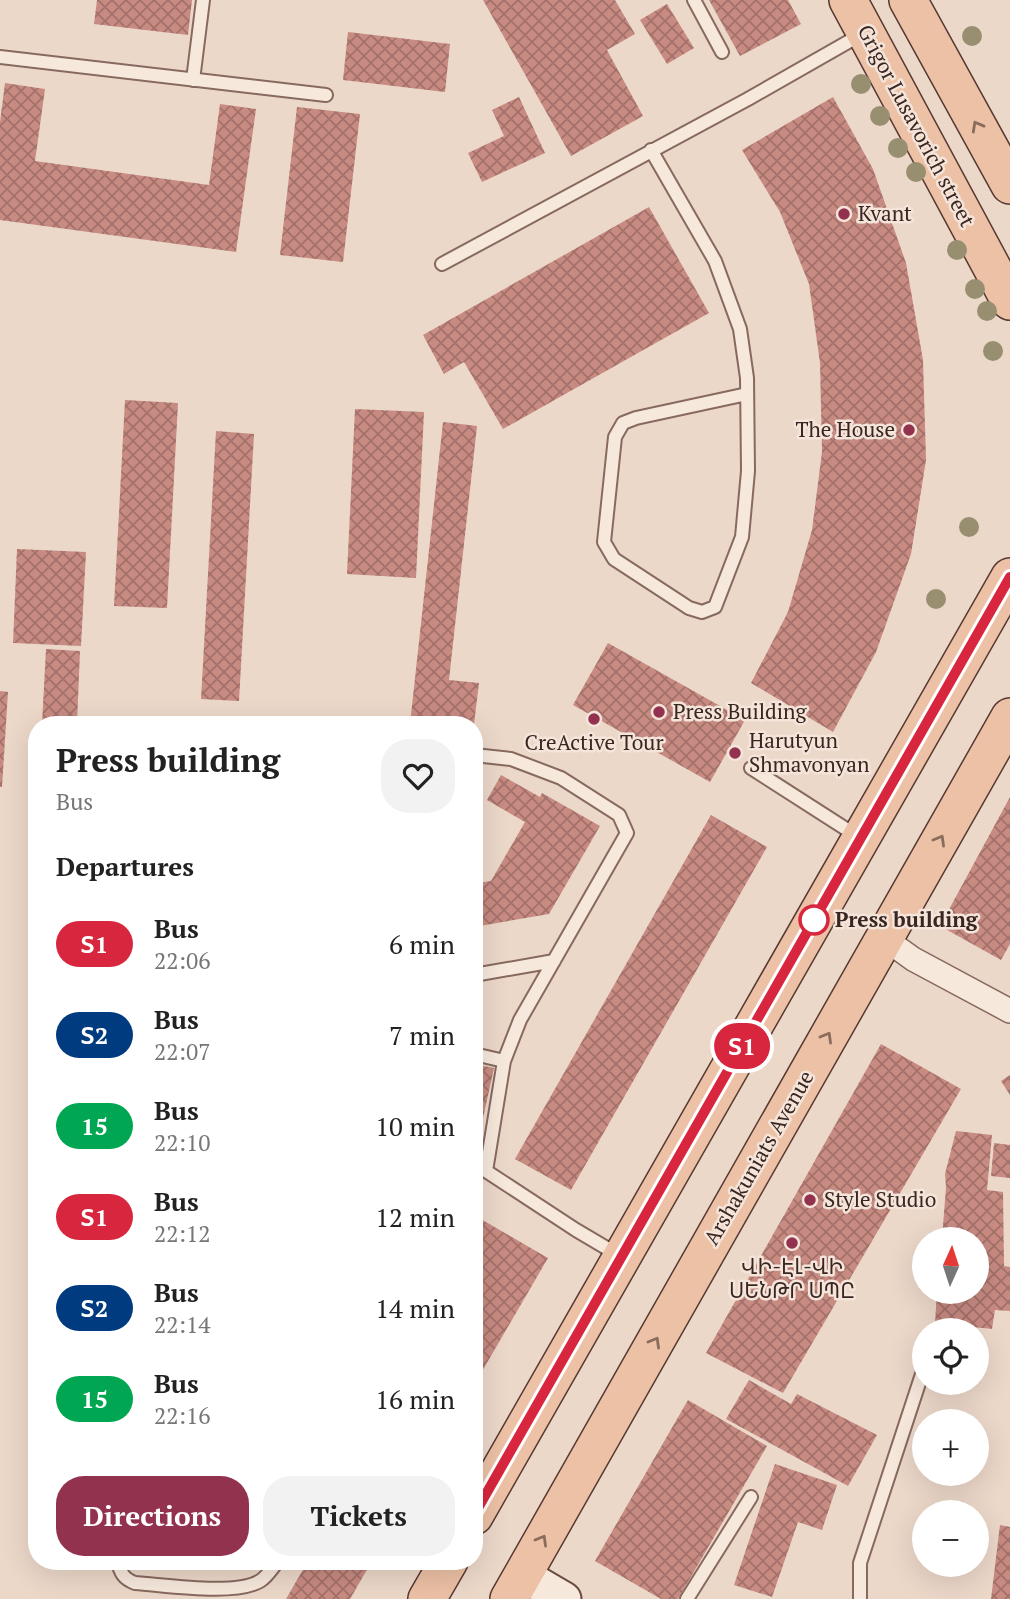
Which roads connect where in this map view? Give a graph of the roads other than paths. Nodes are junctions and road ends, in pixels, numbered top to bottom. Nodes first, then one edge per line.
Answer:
1 (203, 0) edge
2 (694, 0) edge
3 (848, 0) edge
4 (908, 0) edge
5 (865, 32) junction
6 (722, 52) dead end
7 (0, 57) edge
8 (193, 80) junction
9 (326, 96) dead end
10 (651, 150) junction
11 (1010, 186) edge
12 (997, 258) edge
13 (442, 264) dead end
14 (1010, 301) edge
15 (747, 394) junction
16 (1010, 577) edge
17 (1010, 717) edge
18 (483, 756) edge
19 (751, 768) dead end
20 (862, 839) junction
21 (884, 938) junction
22 (554, 961) junction
23 (483, 973) edge
24 (1010, 1011) edge
25 (483, 1056) edge
26 (504, 1061) junction
27 (483, 1156) edge
28 (483, 1171) edge
29 (621, 1256) junction
30 (915, 1395) edge
31 (751, 1497) dead end
32 (483, 1500) edge
33 (120, 1570) edge
34 (270, 1570) edge
35 (444, 1570) edge
36 (516, 1587) edge
37 (427, 1599) edge
38 (564, 1599) edge
39 (687, 1599) edge
40 (860, 1599) edge

1 - 8 lane
2 - 6 lane
3 - 5 main road, Grigor Lusavorich street
11 -> 4 main road
5 - 10 lane
5 - 12 main road, Grigor Lusavorich street
7 - 8 lane
8 - 9 lane
10 - 13 lane
10 - 15 lane
12 - 14 main road, Grigor Lusavorich street
15 - 15 lane
16 - 20 main road
21 -> 17 main road, Arshakuniats Avenue
18 - 22 lane
19 - 20 lane
20 - 29 main road
21 - 24 street
36 -> 21 main road, Arshakuniats Avenue
22 - 23 lane
22 - 26 lane
25 - 26 lane
26 - 27 lane
28 - 29 lane
29 - 32 main road
30 - 40 lane
31 - 39 lane
33 - 34 lane
35 - 37 main road
36 - 38 street

